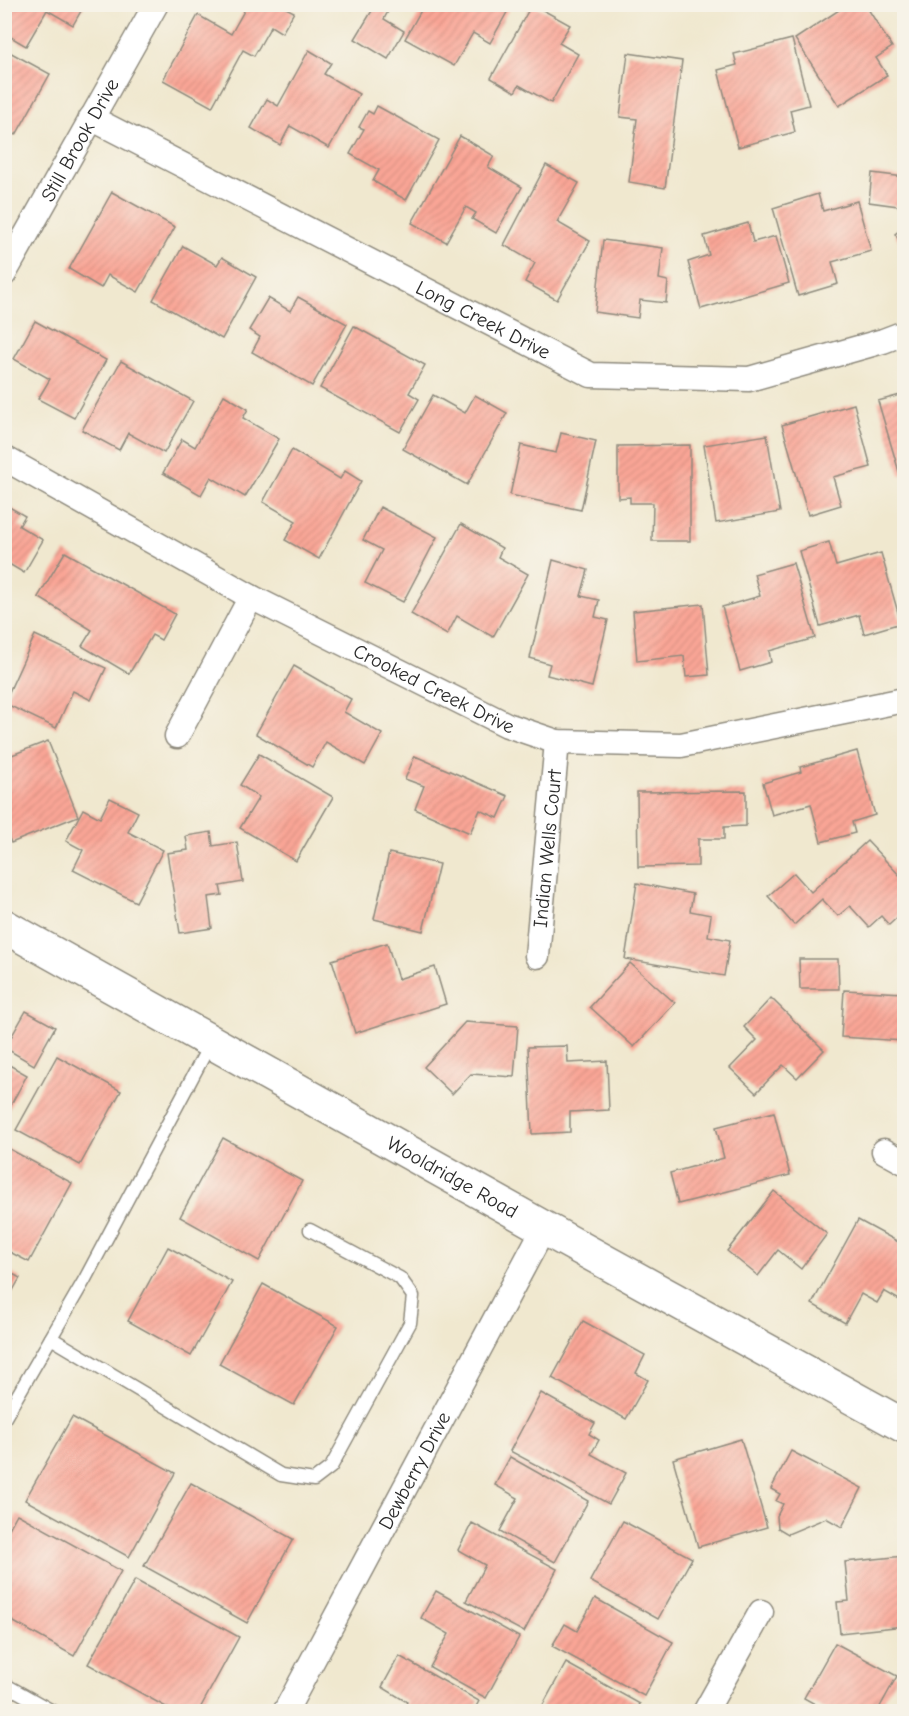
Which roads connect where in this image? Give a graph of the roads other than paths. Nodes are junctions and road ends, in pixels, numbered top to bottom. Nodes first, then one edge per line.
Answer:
1 (156, 4) edge
2 (91, 118) junction
3 (4, 274) edge
4 (904, 333) edge
5 (4, 458) edge
6 (251, 597) junction
7 (904, 700) edge
8 (177, 736) dead end
9 (557, 742) junction
10 (4, 926) edge
11 (537, 956) dead end
12 (211, 1041) junction
13 (544, 1228) junction
14 (310, 1230) dead end
15 (51, 1338) junction
16 (4, 1419) edge
17 (904, 1426) edge
18 (761, 1612) dead end
19 (4, 1684) edge
20 (54, 1712) edge
21 (285, 1712) edge
22 (705, 1712) edge

1 - 2 street, Still Brook Drive
2 - 3 street, Still Brook Drive
2 - 4 street, Long Creek Drive
5 - 6 street, Crooked Creek Drive
6 - 8 street
6 - 9 street, Crooked Creek Drive
7 - 9 street, Crooked Creek Drive
9 - 11 street, Indian Wells Court
10 - 12 main road, Wooldridge Road
12 - 13 main road, Wooldridge Road
12 - 15 lane
13 - 17 main road, Wooldridge Road
13 - 21 street, Dewberry Drive
14 - 15 lane
15 - 16 lane
18 - 22 street
19 - 20 lane

